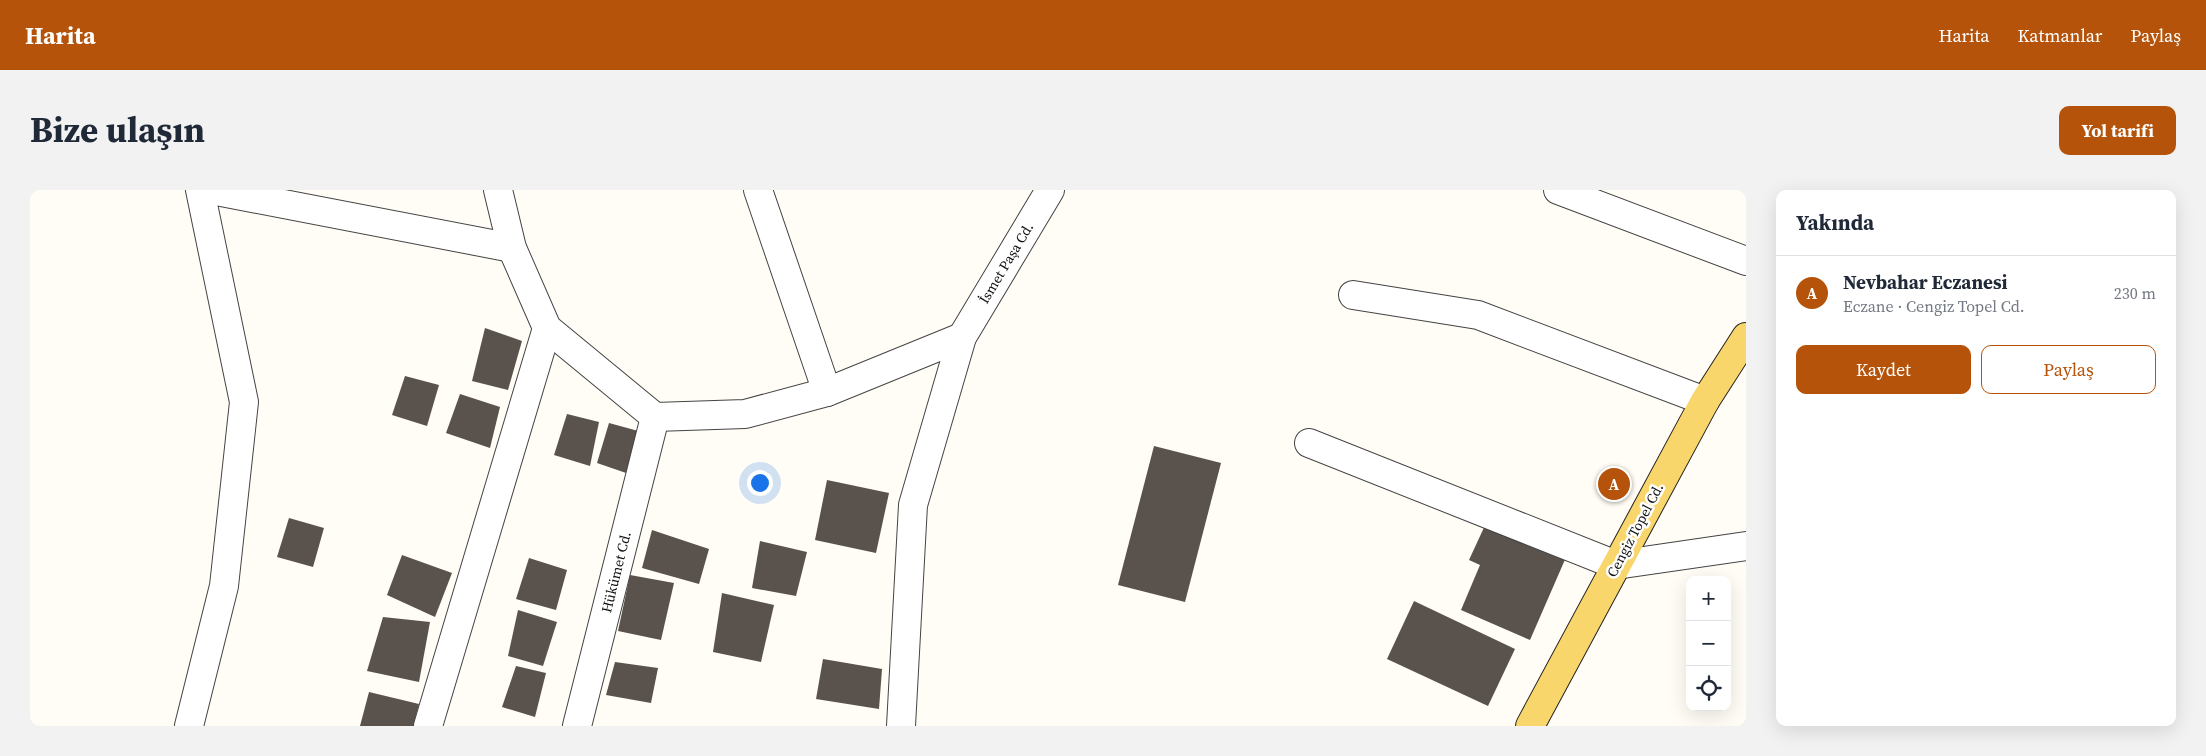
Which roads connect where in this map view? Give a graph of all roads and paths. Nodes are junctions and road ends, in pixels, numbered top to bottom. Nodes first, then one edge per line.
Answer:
1 (200, 190) edge
2 (211, 190) edge
3 (498, 190) edge
4 (758, 190) edge
5 (1050, 190) edge
6 (1558, 190) edge
7 (512, 248) junction
8 (1746, 262) edge
9 (1352, 294) dead end
10 (547, 328) junction
11 (962, 337) junction
12 (1746, 337) edge
13 (827, 392) junction
14 (1705, 401) junction
15 (655, 417) junction
16 (1310, 443) dead end
17 (1746, 546) edge
18 (1616, 565) junction
19 (1534, 724) edge
20 (189, 726) edge
21 (428, 726) edge
22 (577, 726) edge
23 (901, 726) edge

1 - 20 street
2 - 7 street
3 - 7 street
4 - 13 street
5 - 11 street, İsmet Paşa Cd.
6 - 8 street
7 - 10 street
9 - 14 street
10 - 15 street
10 - 21 street
11 - 13 street
11 - 23 street, İsmet Paşa Cd.
12 - 14 main road, Cengiz Topel Cd.
13 - 15 street
14 - 18 main road, Cengiz Topel Cd.
15 - 22 street, Hükümet Cd.
16 - 18 street
17 - 18 street
18 - 19 main road, Cengiz Topel Cd.

